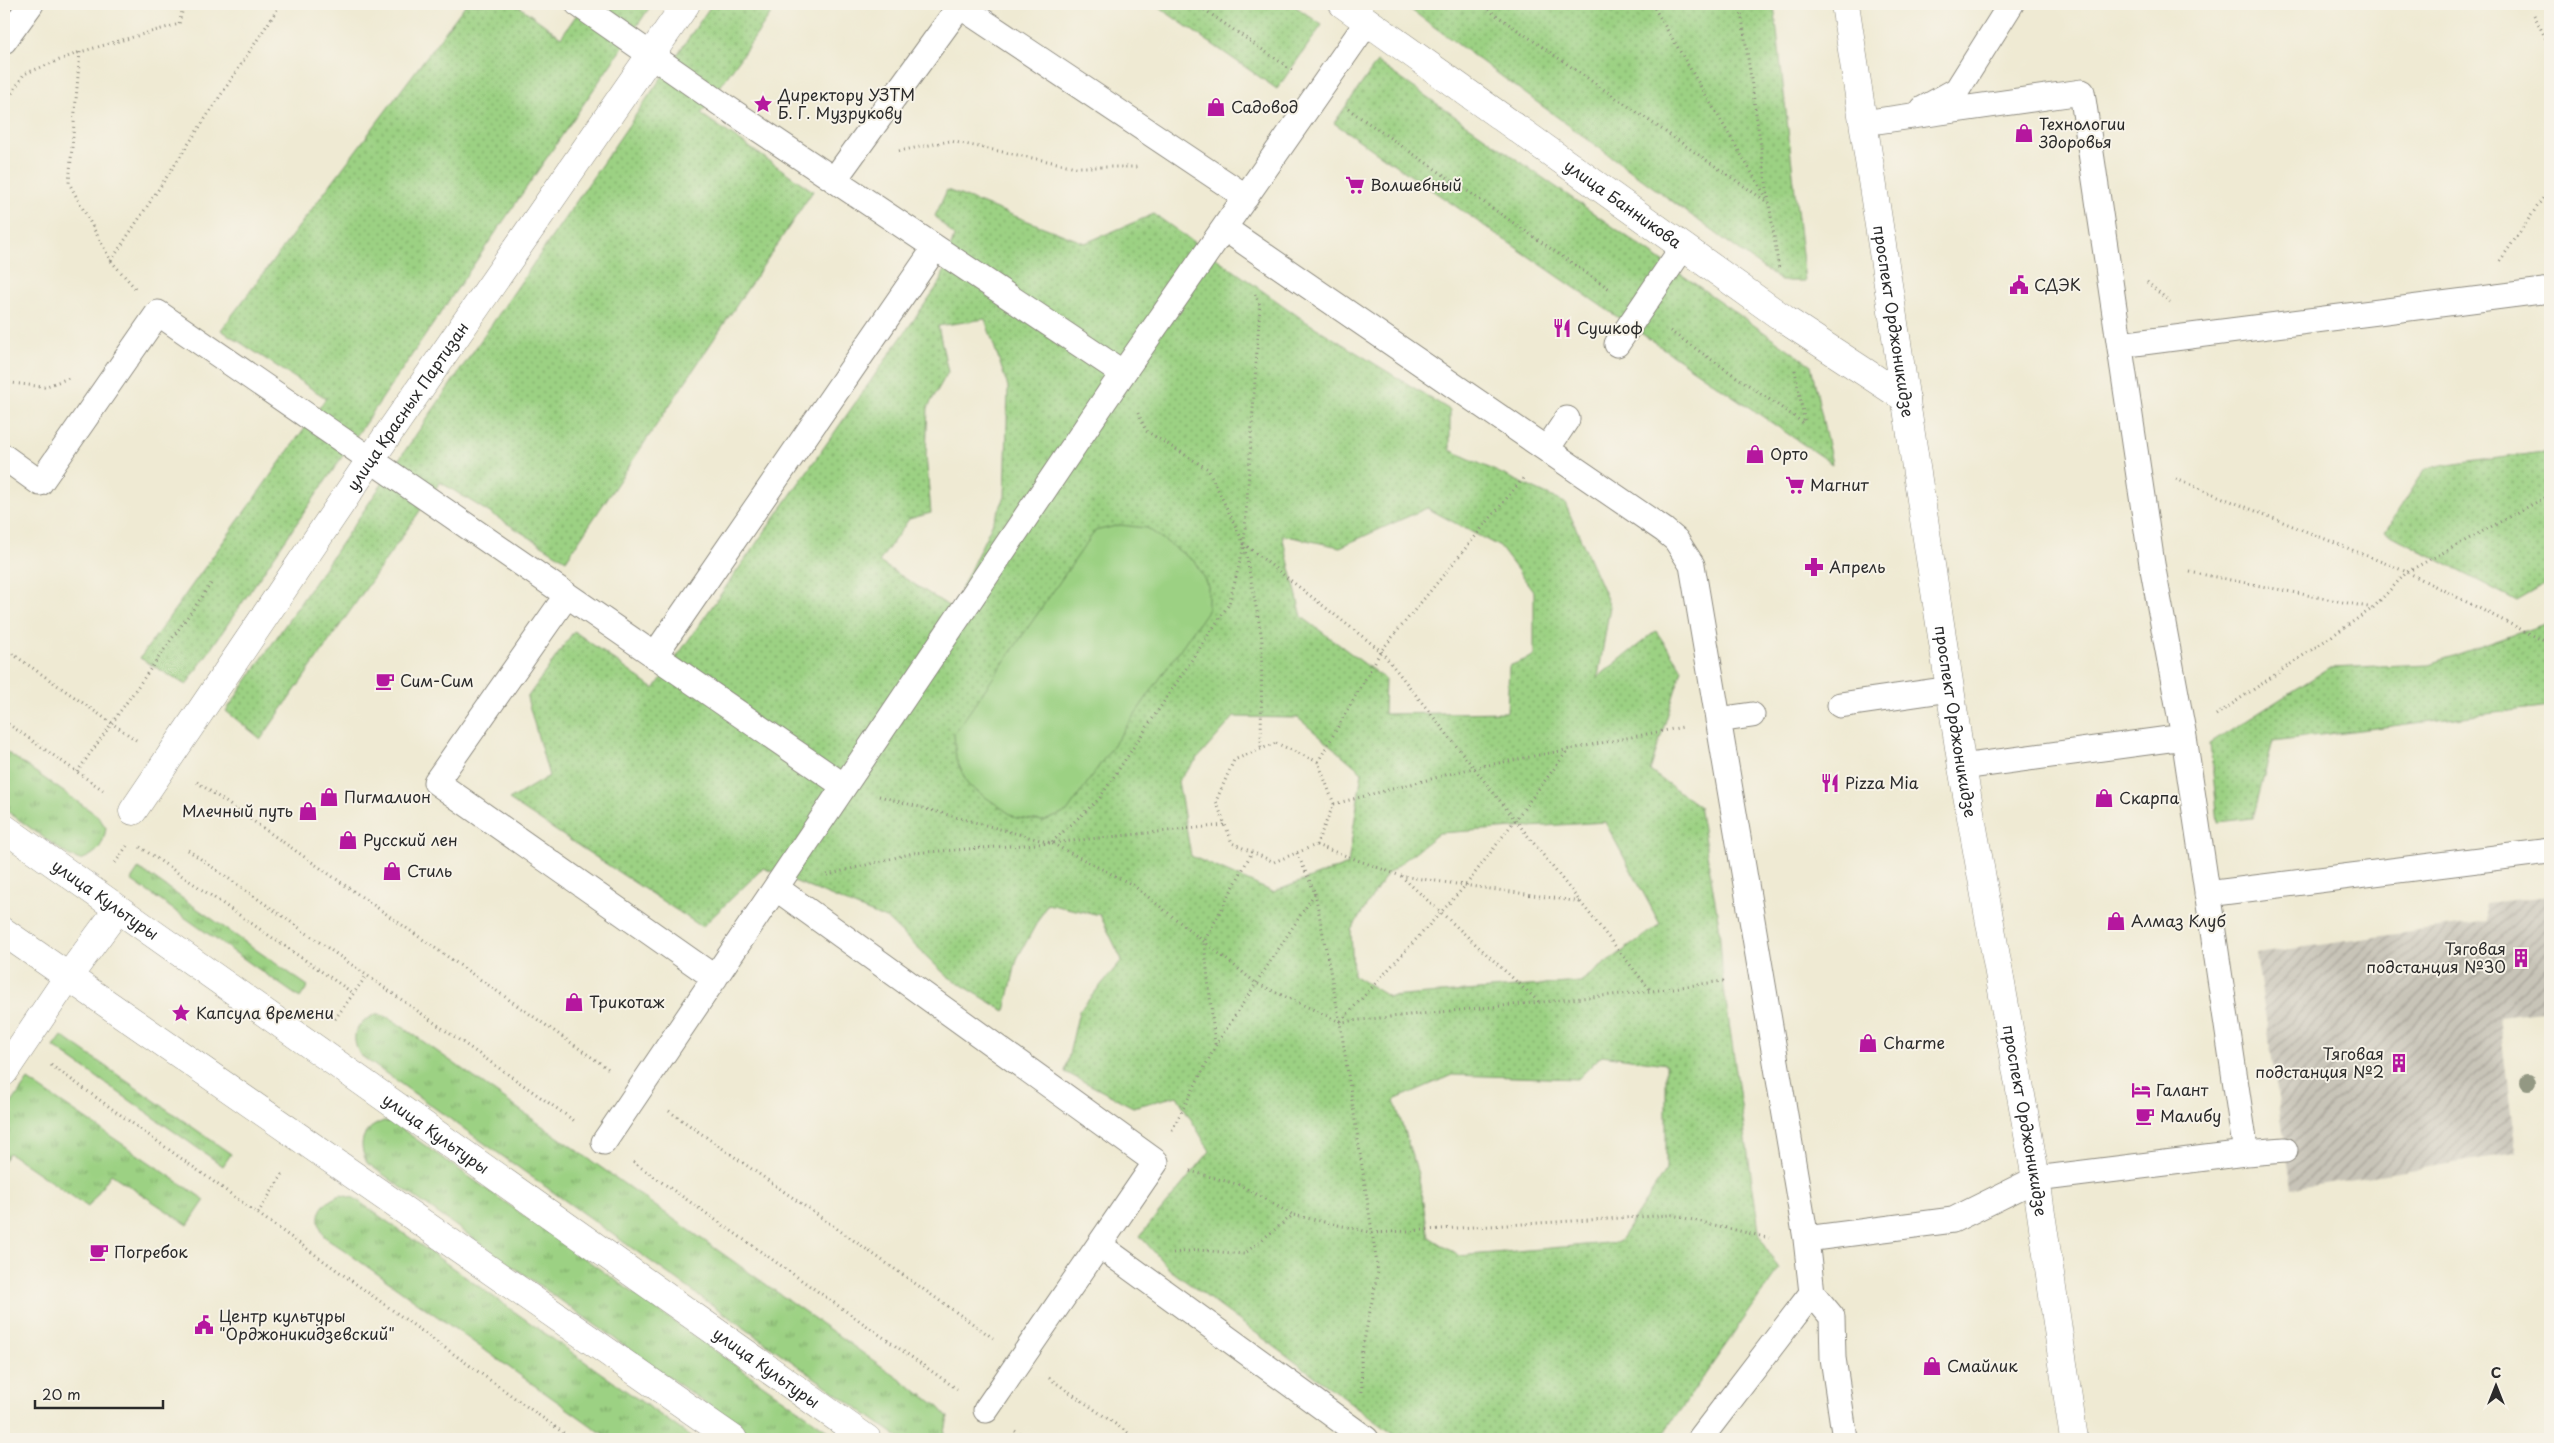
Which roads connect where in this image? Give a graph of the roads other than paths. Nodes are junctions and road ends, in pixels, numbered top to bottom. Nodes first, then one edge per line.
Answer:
1 (31, 4) edge
2 (578, 4) edge
3 (686, 4) edge
4 (1343, 4) edge
5 (1846, 4) edge
6 (2011, 4) edge
7 (1368, 21) junction
8 (4, 41) edge
9 (651, 54) junction
10 (1912, 116) junction
11 (1864, 123) junction
12 (840, 171) junction
13 (1246, 197) junction
14 (1224, 228) junction
15 (1683, 246) junction
16 (935, 248) junction
17 (2550, 290) edge
18 (1617, 344) dead end
19 (2120, 345) junction
20 (1123, 373) junction
21 (1906, 400) junction
22 (1567, 419) dead end
23 (1546, 449) junction
24 (4, 457) edge
25 (371, 459) junction
26 (567, 595) junction
27 (654, 656) junction
28 (1950, 689) junction
29 (1840, 705) dead end
30 (1752, 715) dead end
31 (1718, 720) junction
32 (2184, 737) junction
33 (1962, 767) junction
34 (844, 786) junction
35 (133, 811) road end
36 (4, 828) edge
37 (2550, 851) edge
38 (776, 888) junction
39 (2207, 894) junction
40 (118, 910) junction
41 (4, 932) edge
42 (68, 977) junction
43 (715, 978) junction
44 (4, 1072) edge
45 (604, 1142) dead end
46 (2285, 1150) dead end
47 (2246, 1154) junction
48 (2036, 1179) junction
49 (1806, 1239) junction
50 (1099, 1245) junction
51 (1812, 1293) junction
52 (986, 1410) dead end
53 (1360, 1435) edge
54 (733, 1439) edge
55 (867, 1439) edge
56 (1700, 1439) edge
57 (1845, 1439) edge
58 (2074, 1439) edge

1 - 8 lane
2 - 9 lane
3 - 9 street, улица Красных Партизан
4 - 7 street, улица Банникова
5 - 11 street, проспект Орджоникидзе
6 - 10 lane
7 - 13 lane
7 - 15 street, улица Банникова
9 - 12 lane
9 - 25 street, улица Красных Партизан
10 - 11 lane
10 - 19 lane
11 - 21 street, проспект Орджоникидзе
12 - 13 lane
12 - 16 lane
13 - 14 lane
14 - 20 lane
14 - 23 lane
15 - 18 lane
15 - 21 street, улица Банникова
16 - 20 lane
16 - 27 lane
17 - 19 lane
19 - 32 lane
20 - 34 lane
21 - 28 street, проспект Орджоникидзе
22 - 23 lane
23 - 31 lane
24 - 25 lane
25 - 26 lane
25 - 35 street, улица Красных Партизан
26 - 27 lane
26 - 43 lane
27 - 34 lane
28 - 29 lane
28 - 33 street, проспект Орджоникидзе
30 - 31 lane
31 - 49 lane
32 - 33 lane
32 - 39 lane
33 - 48 street, проспект Орджоникидзе
34 - 38 lane
36 - 40 street, улица Культуры
37 - 39 lane
38 - 43 lane
38 - 50 lane
39 - 47 lane
40 - 42 street
40 - 55 street, улица Культуры
41 - 42 street
42 - 44 street
42 - 54 street
43 - 45 lane
46 - 47 lane
47 - 48 lane
48 - 49 lane
48 - 58 street, проспект Орджоникидзе
49 - 51 lane
50 - 52 lane
50 - 53 lane
51 - 56 lane
51 - 57 lane

